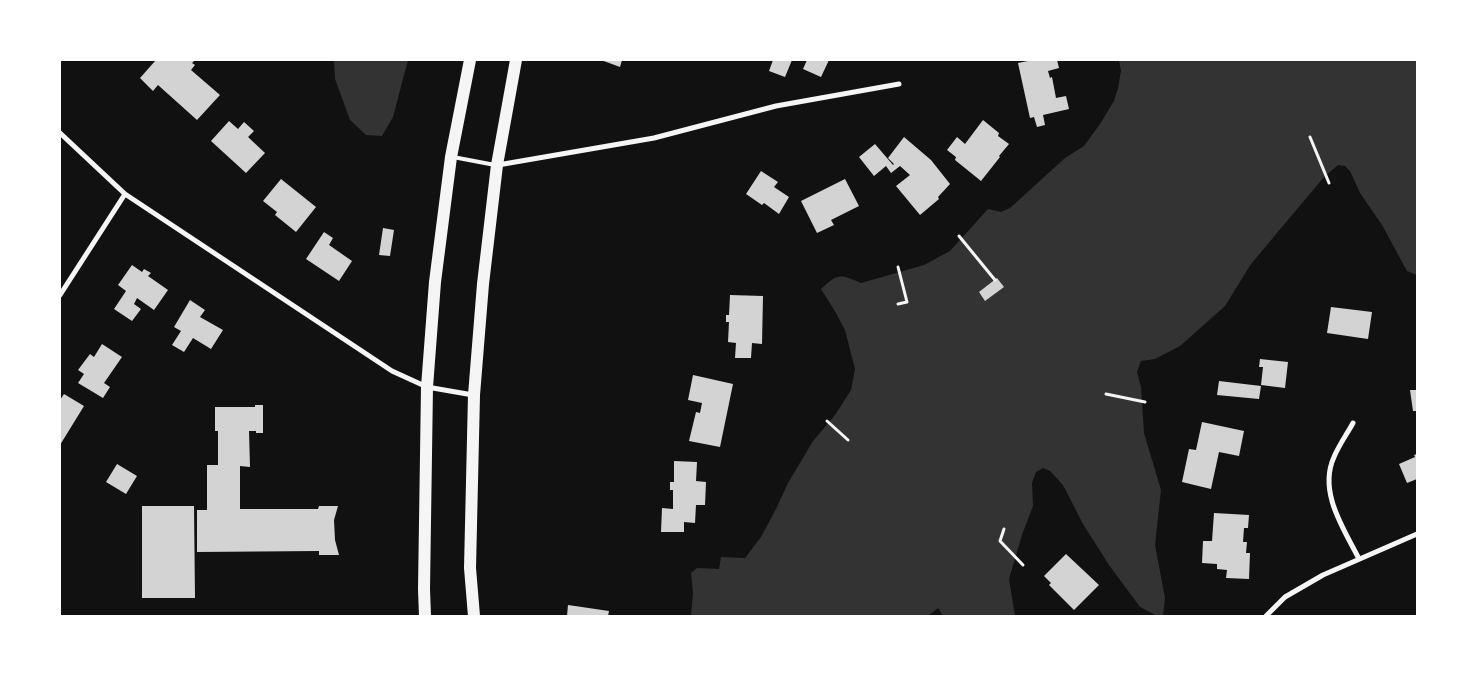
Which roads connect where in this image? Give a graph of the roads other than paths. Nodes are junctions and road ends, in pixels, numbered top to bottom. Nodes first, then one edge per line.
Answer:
1 (470, 60) edge
2 (516, 60) edge
3 (899, 84) dead end
4 (60, 133) edge
5 (450, 156) junction
6 (497, 165) junction
7 (125, 194) junction
8 (60, 295) edge
9 (427, 387) junction
10 (474, 395) junction
11 (1353, 423) dead end
12 (1417, 534) edge
13 (1359, 559) junction
14 (426, 616) edge
15 (474, 616) edge
16 (1266, 616) edge

1 - 5 main road
2 - 6 main road
3 - 6 street
4 - 7 street
5 - 6 lane
5 - 9 main road
6 - 10 main road
7 - 8 street
7 - 9 street
9 - 10 street
9 - 14 main road
10 - 15 main road
11 - 13 street
12 - 13 street
13 - 16 street

